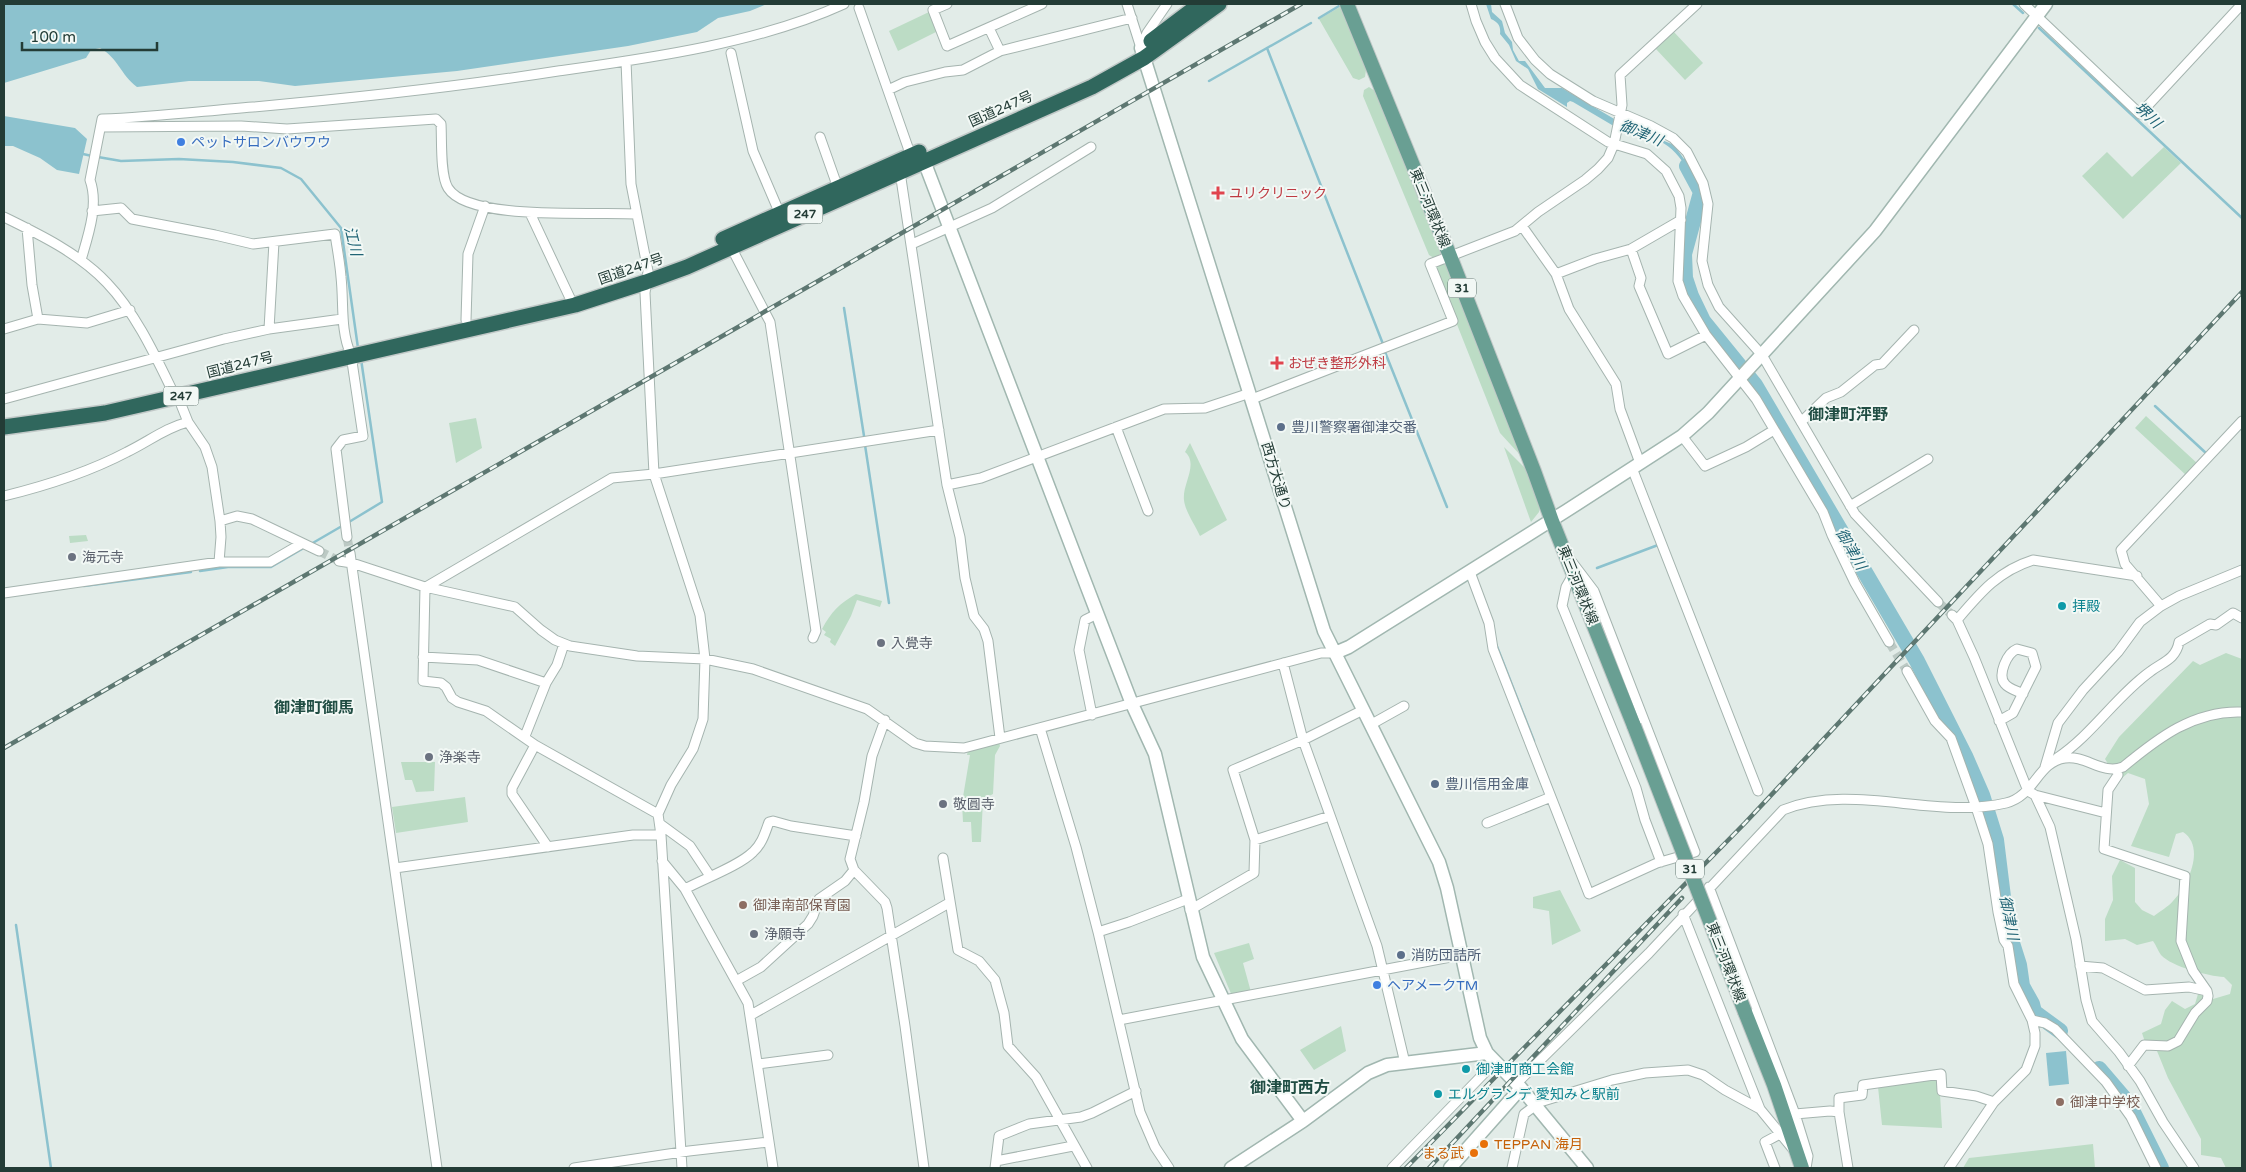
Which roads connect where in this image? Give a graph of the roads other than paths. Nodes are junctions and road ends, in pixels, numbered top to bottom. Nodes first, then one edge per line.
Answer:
1 (844, 4) edge
2 (947, 4) edge
3 (1042, 4) edge
4 (1126, 4) edge
5 (1167, 4) edge
6 (1200, 4) edge
7 (1220, 4) edge
8 (1347, 4) edge
9 (1471, 4) edge
10 (1505, 4) edge
11 (1696, 4) edge
12 (2024, 4) edge
13 (2046, 4) edge
14 (2242, 4) edge
15 (859, 8) dead end
16 (2036, 15) junction
17 (1132, 18) junction
18 (989, 28) junction
19 (1000, 51) junction
20 (731, 53) dead end
21 (1143, 53) junction
22 (626, 61) junction
23 (888, 90) junction
24 (1620, 115) junction
25 (101, 127) junction
26 (820, 137) dead end
27 (1614, 142) junction
28 (1091, 147) dead end
29 (917, 158) junction
30 (900, 172) junction
31 (838, 188) junction
32 (485, 206) junction
33 (92, 211) junction
34 (530, 214) junction
35 (636, 214) junction
36 (780, 214) junction
37 (4, 216) edge
38 (1681, 220) junction
39 (950, 226) junction
40 (1522, 226) junction
41 (27, 228) junction
42 (274, 242) junction
43 (912, 244) junction
44 (732, 247) junction
45 (1632, 249) junction
46 (1450, 256) junction
47 (81, 260) junction
48 (1556, 274) junction
49 (647, 277) junction
50 (570, 298) junction
51 (130, 310) junction
52 (38, 319) junction
53 (342, 319) junction
54 (466, 320) junction
55 (4, 329) edge
56 (269, 329) junction
57 (1914, 330) dead end
58 (1706, 336) junction
59 (355, 350) junction
60 (1761, 356) junction
61 (155, 358) junction
62 (1741, 378) junction
63 (175, 392) junction
64 (1251, 396) junction
65 (4, 399) edge
66 (4, 418) edge
67 (2242, 420) edge
68 (188, 422) junction
69 (1801, 422) junction
70 (4, 427) edge
71 (1116, 427) junction
72 (939, 430) junction
73 (1774, 430) junction
74 (1682, 436) junction
75 (788, 453) junction
76 (1038, 457) junction
77 (1928, 459) dead end
78 (1636, 466) junction
79 (654, 474) junction
80 (947, 484) junction
81 (4, 496) edge
82 (1850, 506) junction
83 (1148, 511) dead end
84 (220, 521) junction
85 (1552, 521) junction
86 (347, 537) tunnel mouth
87 (301, 544) junction
88 (320, 551) tunnel mouth
89 (350, 553) tunnel mouth
90 (1567, 556) junction
91 (339, 561) tunnel mouth
92 (219, 562) junction
93 (352, 563) junction
94 (2242, 570) edge
95 (1470, 572) junction
96 (1574, 573) junction
97 (2137, 576) junction
98 (426, 587) junction
99 (4, 593) edge
100 (1938, 602) tunnel mouth
101 (2161, 606) junction
102 (1097, 614) junction
103 (2242, 618) edge
104 (813, 638) dead end
105 (1889, 642) tunnel mouth
106 (564, 644) junction
107 (1335, 653) junction
108 (423, 657) junction
109 (705, 659) junction
110 (1283, 663) junction
111 (1907, 671) tunnel mouth
112 (546, 683) junction
113 (2023, 694) junction
114 (1132, 704) junction
115 (1404, 706) dead end
116 (1363, 710) junction
117 (2242, 712) edge
118 (1092, 715) junction
119 (885, 720) junction
120 (1999, 721) junction
121 (1370, 725) junction
122 (1040, 728) junction
123 (524, 736) junction
124 (1000, 738) junction
125 (1303, 740) junction
126 (535, 745) junction
127 (2049, 765) junction
128 (2116, 770) junction
129 (1758, 791) dead end
130 (2031, 793) junction
131 (1551, 797) junction
132 (1979, 807) junction
133 (2106, 813) junction
134 (658, 814) junction
135 (1330, 816) junction
136 (1487, 823) dead end
137 (660, 824) junction
138 (661, 835) junction
139 (856, 836) junction
140 (1255, 840) junction
141 (548, 847) junction
142 (943, 858) dead end
143 (662, 861) junction
144 (1661, 862) junction
145 (395, 868) junction
146 (854, 870) junction
147 (710, 876) junction
148 (1709, 887) junction
149 (685, 889) junction
150 (949, 903) junction
151 (1189, 905) junction
152 (1683, 914) junction
153 (1098, 932) junction
154 (891, 935) junction
155 (1461, 955) junction
156 (2080, 966) junction
157 (1384, 970) junction
158 (736, 981) junction
159 (2207, 990) junction
160 (1224, 1000) junction
161 (751, 1015) junction
162 (1119, 1020) junction
163 (2032, 1020) junction
164 (828, 1055) dead end
165 (1492, 1057) junction
166 (1405, 1063) junction
167 (758, 1064) junction
168 (2128, 1066) junction
169 (1519, 1086) junction
170 (1136, 1091) junction
171 (1994, 1102) junction
172 (1535, 1105) junction
173 (1760, 1109) junction
174 (1839, 1112) junction
175 (1794, 1114) junction
176 (1081, 1117) junction
177 (1058, 1120) junction
178 (1303, 1121) junction
179 (1064, 1130) junction
180 (1780, 1134) junction
181 (769, 1142) junction
182 (1073, 1146) junction
183 (681, 1152) junction
184 (1800, 1162) edge
185 (996, 1165) edge
186 (437, 1168) edge
187 (574, 1168) edge
188 (682, 1168) edge
189 (773, 1168) edge
190 (924, 1168) edge
191 (1087, 1168) edge
192 (1169, 1168) edge
193 (1231, 1168) edge
194 (1392, 1168) edge
195 (1450, 1168) edge
196 (1512, 1168) edge
197 (1587, 1168) edge
198 (1775, 1168) edge
199 (1806, 1168) edge
200 (1848, 1168) edge
201 (1949, 1168) edge
202 (2156, 1168) edge
203 (2194, 1168) edge

1 - 22 street
2 - 18 street
3 - 18 street
4 - 17 street
5 - 21 street
6 - 21 highway, 国道247号 / 247
7 - 21 highway, 国道247号 / 247
8 - 46 main road, 東三河環状線 / 31
9 - 27 street
10 - 24 street
11 - 24 street
12 - 16 street
13 - 16 street
14 - 16 street
15 - 23 street
16 - 60 street
17 - 19 street
17 - 21 street
18 - 19 street
19 - 23 street
20 - 36 street
21 - 29 highway, 国道247号 / 247
21 - 64 street, 西方大通り
22 - 25 street
22 - 35 street
23 - 29 street
24 - 27 street
24 - 60 street
25 - 32 street
25 - 33 street
26 - 31 street
27 - 38 street
27 - 40 street
28 - 39 street
29 - 30 highway, 国道247号 / 247
29 - 31 highway, 国道247号 / 247
29 - 39 street
30 - 43 street
30 - 44 highway, 国道247号 / 247
31 - 36 highway, 国道247号 / 247
32 - 34 street
32 - 54 street
33 - 42 street
33 - 47 street
34 - 35 street
34 - 50 street
35 - 49 street
36 - 49 highway, 国道247号 / 247
37 - 41 street
38 - 45 street
38 - 58 street
39 - 43 street
39 - 76 street
40 - 46 street
40 - 48 street
41 - 47 street
41 - 52 street
42 - 53 street
42 - 56 street
43 - 72 street
44 - 49 highway, 国道247号 / 247
44 - 75 street
45 - 48 street
45 - 58 street
46 - 64 street
46 - 85 main road, 東三河環状線 / 31
47 - 51 street
48 - 78 street
49 - 50 highway, 国道247号 / 247
49 - 59 highway, 国道247号 / 247
49 - 79 street
50 - 54 highway, 国道247号 / 247
51 - 52 street
51 - 61 street
52 - 55 street
53 - 56 street
53 - 59 street
54 - 59 highway, 国道247号 / 247
56 - 61 street
57 - 69 street
58 - 62 street
59 - 63 highway, 国道247号 / 247
59 - 86 street
60 - 62 street
60 - 69 street
61 - 63 street
61 - 65 street
62 - 73 street
62 - 74 street
63 - 66 highway, 国道247号 / 247
63 - 68 street
63 - 70 highway, 国道247号 / 247
64 - 71 street
64 - 107 street, 西方大通り
67 - 97 street
68 - 81 street
68 - 84 street
69 - 82 street
71 - 76 street
71 - 83 street
72 - 75 street
72 - 80 street
73 - 74 street
73 - 105 street
74 - 78 street
75 - 79 street
75 - 104 street
76 - 80 street
76 - 102 street
77 - 82 street
78 - 85 street
78 - 129 street
79 - 98 street
79 - 109 street
80 - 124 street
82 - 100 street
84 - 87 street
84 - 92 street
85 - 90 main road, 東三河環状線 / 31
85 - 95 street
87 - 88 street
87 - 92 street
89 - 93 street
90 - 96 main road, 東三河環状線 / 31
90 - 144 street
91 - 93 street
92 - 99 street
93 - 98 street
93 - 145 street
94 - 101 street
95 - 107 street
95 - 131 street
96 - 144 street
96 - 184 main road, 東三河環状線 / 31, bridge
97 - 101 street
97 - 120 street
98 - 106 street
98 - 108 street
101 - 127 street
102 - 114 street
102 - 118 street
103 - 127 street
106 - 109 street
106 - 112 street
107 - 110 street
107 - 116 street, 西方大通り
108 - 112 street
108 - 123 street
109 - 119 street
109 - 134 street
110 - 114 street
110 - 125 street
111 - 132 street
112 - 123 street
113 - 113 street
113 - 120 street
114 - 118 street
114 - 151 street
115 - 121 street
116 - 121 street, 西方大通り
116 - 125 street
117 - 128 street
118 - 122 street
119 - 124 street
119 - 139 street
120 - 130 street
121 - 155 street, 西方大通り
122 - 124 street
122 - 153 street
123 - 126 street
125 - 135 street
125 - 140 street
126 - 134 street
126 - 141 street
127 - 128 street
127 - 130 street
128 - 133 street
130 - 132 street
130 - 133 street
130 - 156 street
131 - 136 street
131 - 144 street
132 - 148 street
132 - 163 street
133 - 159 street
134 - 137 street
135 - 140 street
135 - 157 street
137 - 138 street
137 - 147 street
138 - 141 street
138 - 143 street
139 - 146 street
139 - 147 street
140 - 151 street
141 - 145 street
142 - 150 street
143 - 149 street
143 - 183 street
145 - 186 street
146 - 154 street
146 - 158 street
147 - 149 street
148 - 152 street
148 - 175 street
149 - 158 street
150 - 154 street
150 - 177 street
151 - 153 street
151 - 160 street
152 - 169 street
152 - 173 street
153 - 162 street
154 - 161 street
154 - 190 street
155 - 157 street
155 - 165 street, 西方大通り
156 - 159 street
156 - 168 street
157 - 160 street
157 - 166 street
158 - 161 street
159 - 168 street
160 - 162 street
160 - 178 street
161 - 167 street
162 - 170 street
163 - 171 street
163 - 202 street
164 - 167 street
165 - 166 street
165 - 169 street
165 - 194 street
166 - 178 street
167 - 181 street
168 - 203 street
169 - 172 street
169 - 195 street
170 - 176 street
170 - 192 street
171 - 174 street
171 - 201 street
172 - 173 street
172 - 196 street
172 - 197 street
173 - 180 street
174 - 175 street
174 - 200 street
175 - 199 street
176 - 177 street
176 - 179 street
177 - 179 street
177 - 185 street
178 - 193 street
179 - 182 street
180 - 184 street
180 - 198 street
181 - 183 street
181 - 189 street
182 - 185 street
182 - 191 street
183 - 187 street
183 - 188 street

